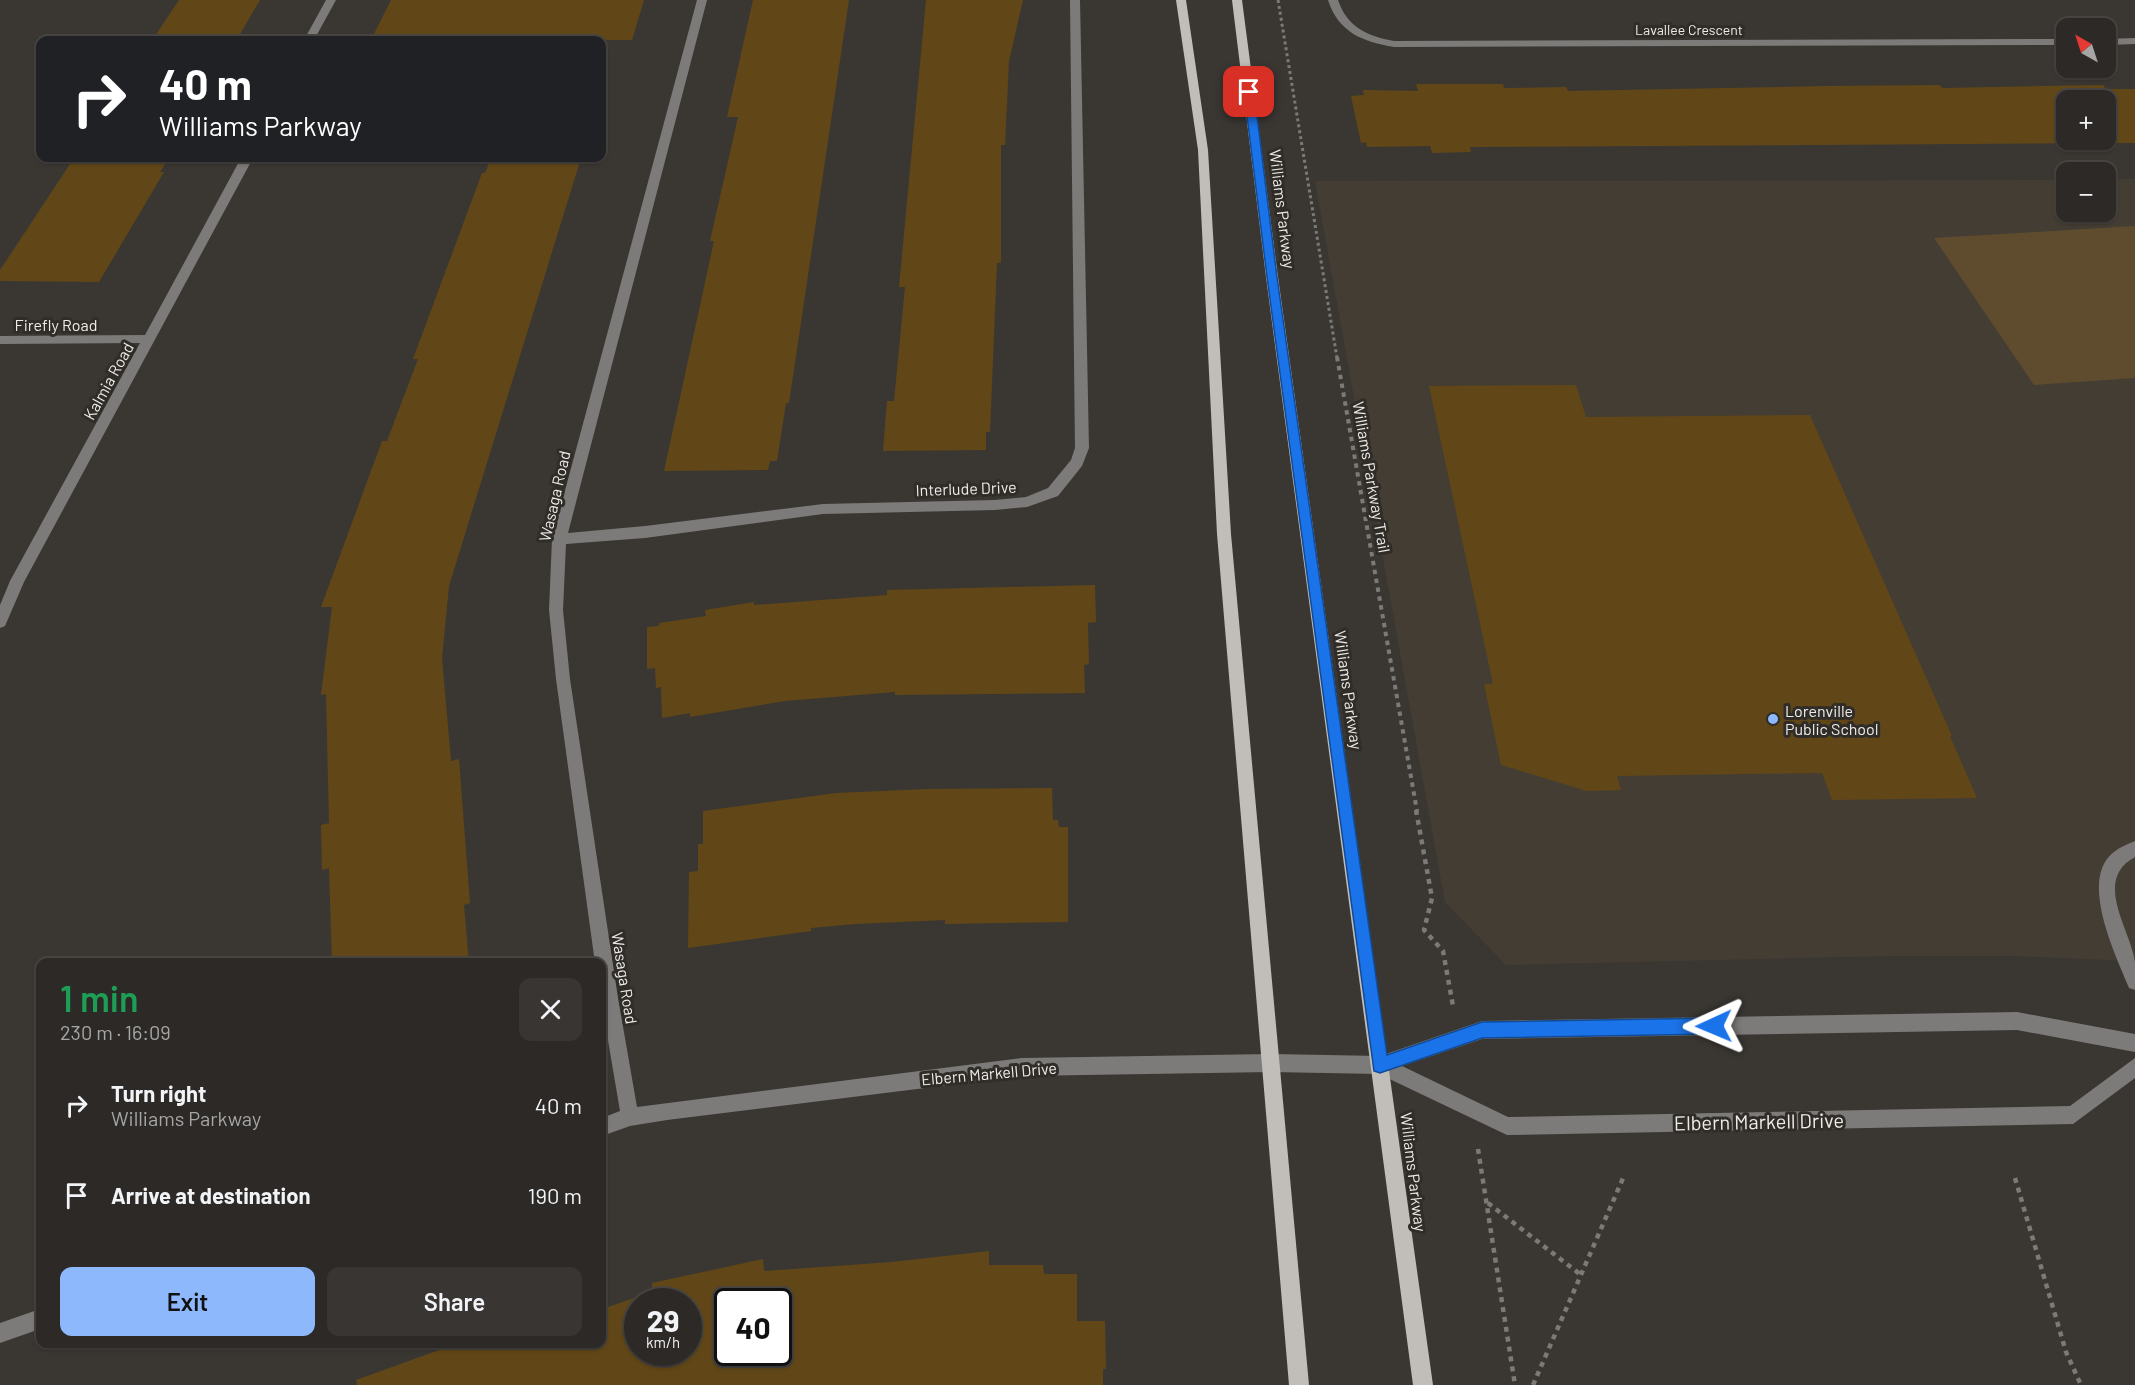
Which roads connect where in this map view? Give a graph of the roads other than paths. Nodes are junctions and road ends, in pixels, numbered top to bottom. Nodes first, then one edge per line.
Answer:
1 (331, 0) edge
2 (702, 0) edge
3 (1075, 0) edge
4 (1181, 0) edge
5 (1237, 0) edge
6 (1333, 0) edge
7 (311, 36) edge
8 (2135, 41) edge
9 (2056, 42) edge
10 (2116, 42) edge
11 (245, 162) edge
12 (149, 339) junction
13 (0, 340) edge
14 (559, 538) junction
15 (0, 622) edge
16 (2135, 849) edge
17 (603, 958) edge
18 (606, 977) edge
19 (2135, 982) edge
20 (2135, 1043) edge
21 (1271, 1063) junction
22 (1380, 1065) junction
23 (2135, 1067) edge
24 (630, 1118) junction
25 (606, 1126) edge
26 (36, 1320) edge
27 (0, 1333) edge
28 (1299, 1385) edge
29 (1423, 1385) edge

1 - 7 street
2 - 14 street, Wasaga Road
3 - 14 street, Interlude Drive
4 - 21 main road
5 - 22 main road, Williams Parkway
6 - 9 street, Lavallee Crescent
8 - 10 street
11 - 12 street, Kalmia Road
12 - 13 street, Firefly Road
12 - 15 street, Kalmia Road
14 - 17 street, Wasaga Road
16 - 19 street
18 - 24 street, Wasaga Road
20 - 22 street, Elbern Markell Drive
21 - 22 street, Elbern Markell Drive
21 - 24 street, Elbern Markell Drive
21 - 28 main road
22 - 23 street, Elbern Markell Drive
22 - 29 main road, Williams Parkway
24 - 25 street, Elbern Markell Drive
26 - 27 street

